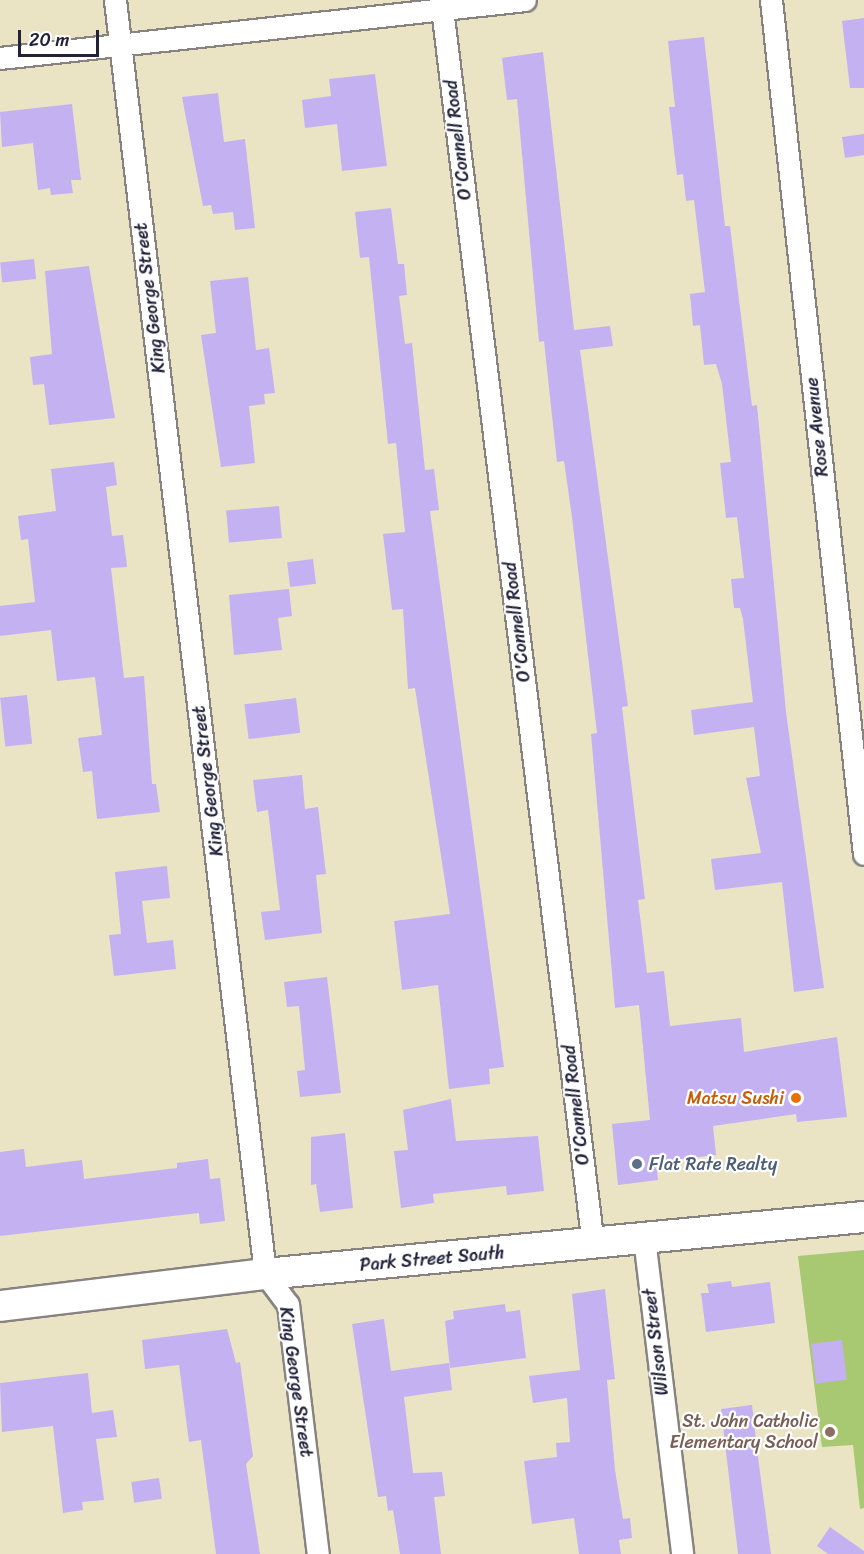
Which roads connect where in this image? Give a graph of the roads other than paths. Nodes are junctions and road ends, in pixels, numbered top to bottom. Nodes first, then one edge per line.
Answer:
1 (115, 0) edge
2 (525, 0) edge
3 (771, 0) edge
4 (442, 5) edge
5 (120, 44) junction
6 (0, 58) edge
7 (864, 854) edge
8 (864, 1216) edge
9 (644, 1238) junction
10 (593, 1245) junction
11 (265, 1274) junction
12 (0, 1306) edge
13 (318, 1554) edge
14 (681, 1554) edge

1 - 5 street, King George Street
2 - 4 street
3 - 7 street, Rose Avenue
4 - 5 street
4 - 10 street, O'Connell Road
5 - 6 street
5 - 11 street, King George Street
8 - 9 street, Park Street South
9 - 10 street, Park Street South
9 - 14 street, Wilson Street
10 - 11 street, Park Street South
11 - 12 street, Park Street South
11 - 13 street, King George Street

